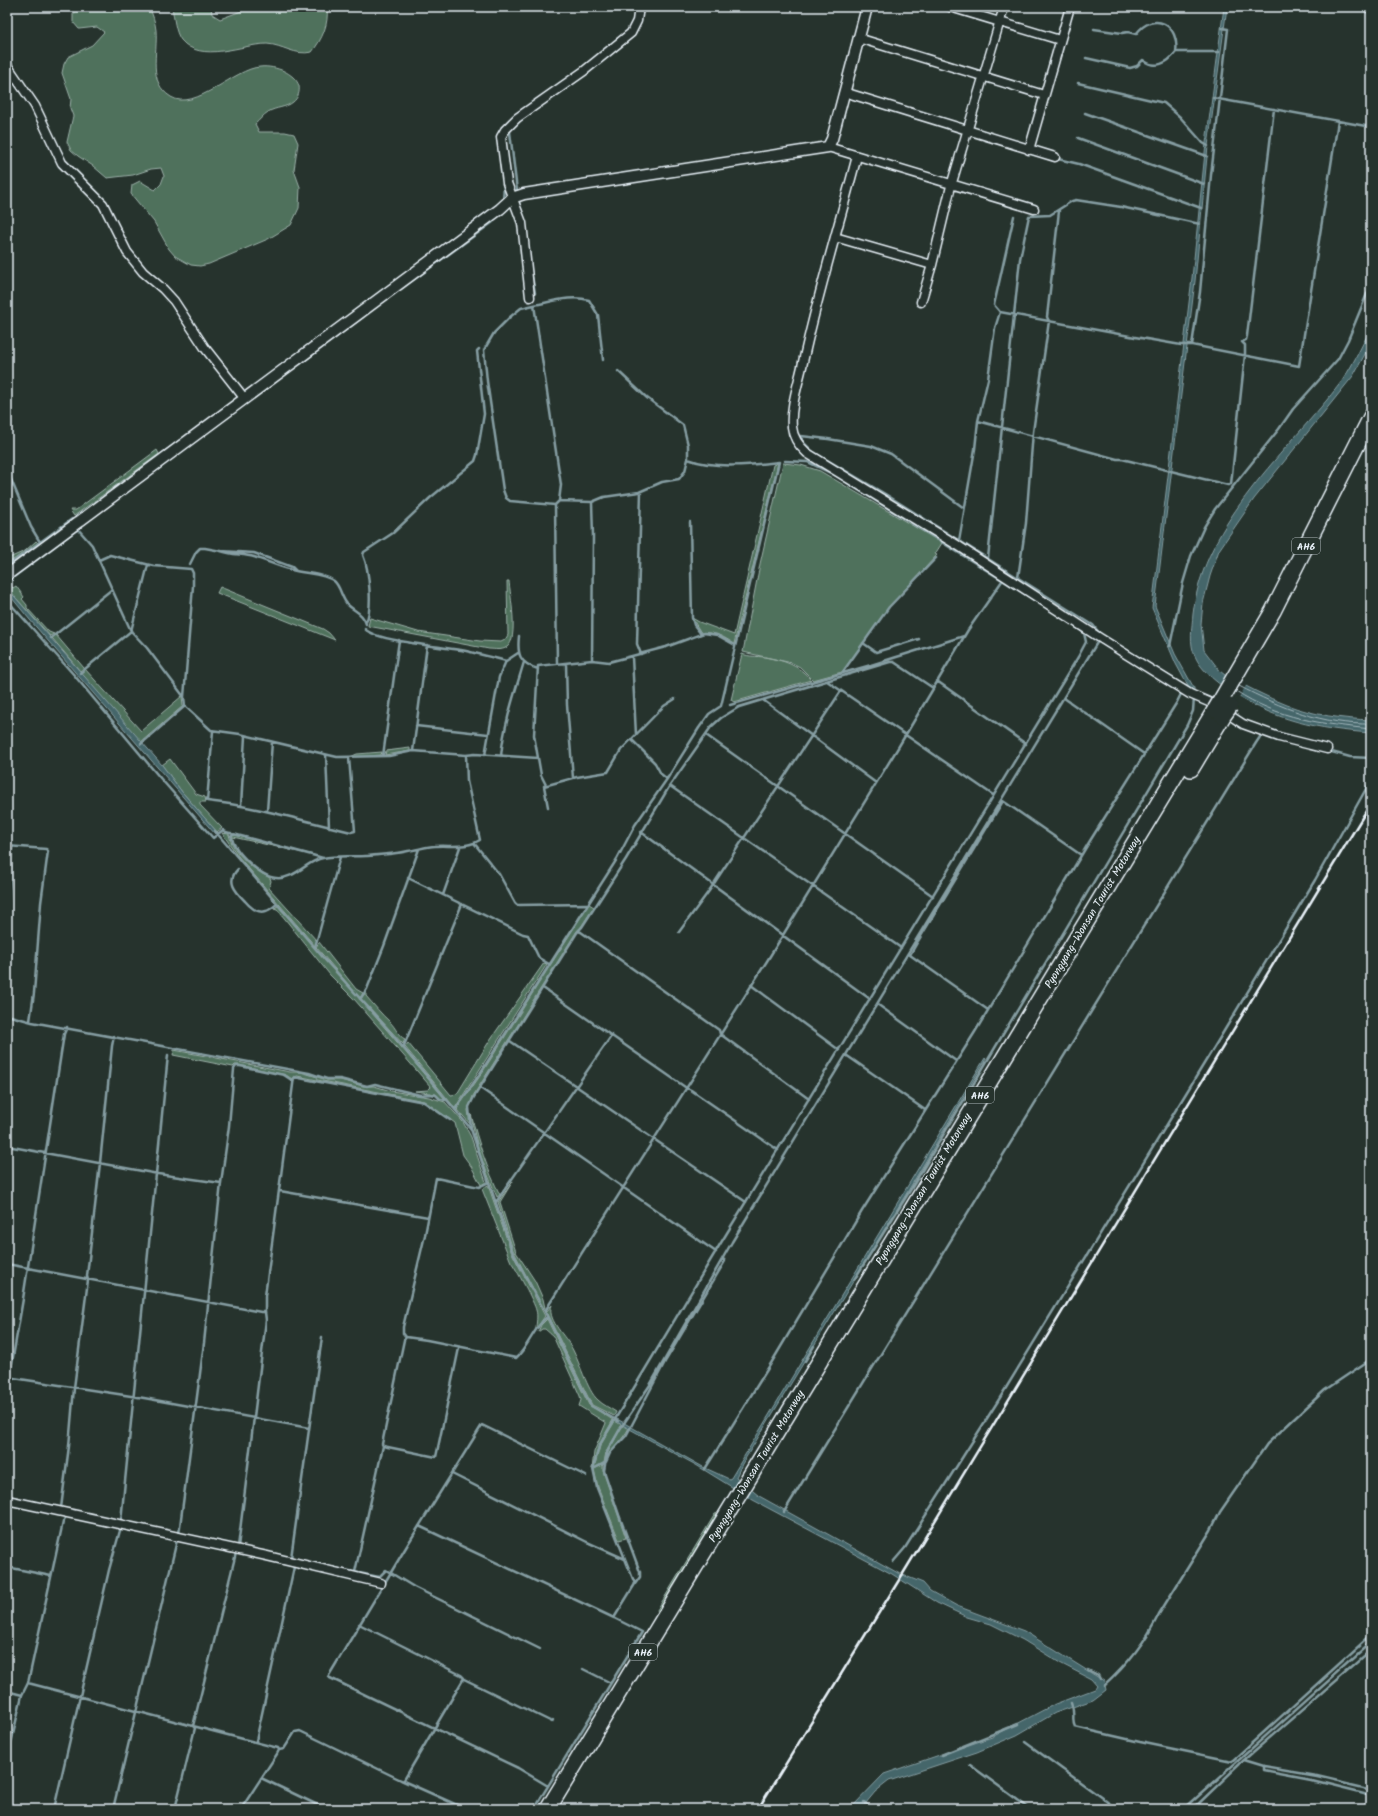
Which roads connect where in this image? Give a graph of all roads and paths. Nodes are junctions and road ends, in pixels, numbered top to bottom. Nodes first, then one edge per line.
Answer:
1 (639, 7) edge
2 (867, 7) edge
3 (950, 7) edge
4 (1004, 7) edge
5 (1070, 7) edge
6 (999, 22) junction
7 (858, 38) junction
8 (1060, 40) junction
9 (7, 65) edge
10 (983, 77) junction
11 (844, 92) junction
12 (1044, 95) junction
13 (968, 131) junction
14 (828, 147) junction
15 (1029, 150) junction
16 (857, 156) junction
17 (1055, 157) dead end
18 (950, 186) junction
19 (512, 198) junction
20 (1034, 209) dead end
21 (835, 237) junction
22 (932, 265) junction
23 (530, 297) dead end
24 (921, 302) dead end
25 (245, 399) junction
26 (1371, 416) edge
27 (1371, 439) edge
28 (7, 575) edge
29 (1241, 676) junction
30 (1327, 749) dead end
31 (740, 1498) junction
32 (7, 1500) edge
33 (381, 1583) dead end
34 (548, 1809) edge
35 (556, 1809) edge

1 - 19 street
2 - 7 street
3 - 6 street
4 - 6 street
5 - 8 street
6 - 8 street
6 - 10 street
7 - 10 street
7 - 11 street
8 - 12 street
9 - 25 street
10 - 12 street
10 - 13 street
11 - 13 street
11 - 14 street
12 - 15 street
13 - 15 street
13 - 18 street
14 - 16 street
14 - 19 street
15 - 17 street
16 - 18 street
16 - 21 street
18 - 20 street
18 - 22 street
19 - 23 street
19 - 25 street
21 - 22 street
21 - 30 street
22 - 24 street
25 - 28 street
26 - 29 highway, Pyongyang–Wonsan Tourist Motorway / AH6
27 - 29 highway
29 - 31 highway, Pyongyang–Wonsan Tourist Motorway / AH6
31 - 34 highway, Pyongyang–Wonsan Tourist Motorway / AH6
31 - 35 highway
32 - 33 street

